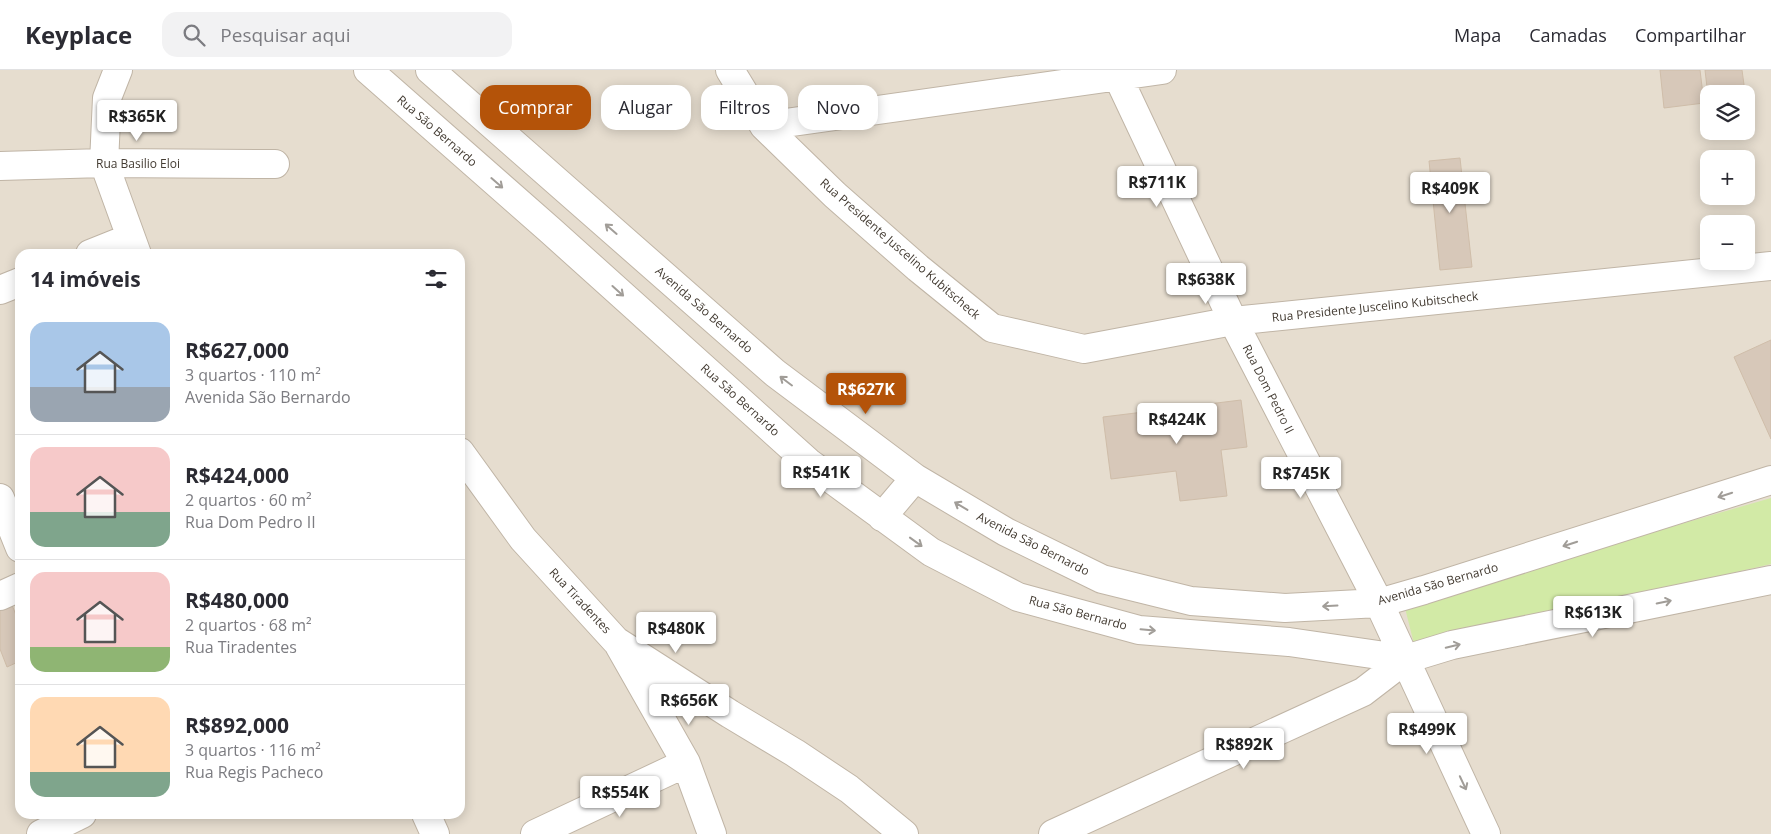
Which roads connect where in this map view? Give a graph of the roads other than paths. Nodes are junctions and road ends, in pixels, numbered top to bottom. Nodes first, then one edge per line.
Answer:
1 (118, 70) edge
2 (368, 70) edge
3 (430, 70) edge
4 (730, 70) edge
5 (1162, 70) edge
6 (1119, 73) edge
7 (739, 85) edge
8 (788, 122) edge
9 (768, 130) edge
10 (104, 163) junction
11 (275, 164) dead end
12 (0, 166) edge
13 (133, 246) edge
14 (117, 249) edge
15 (1771, 266) edge
16 (15, 284) edge
17 (0, 290) edge
18 (1234, 321) junction
19 (465, 459) edge
20 (915, 478) junction
21 (1771, 480) edge
22 (0, 498) edge
23 (882, 517) junction
24 (15, 536) edge
25 (1771, 580) edge
26 (15, 589) edge
27 (0, 596) edge
28 (1379, 603) junction
29 (616, 641) junction
30 (1406, 659) junction
31 (686, 763) junction
32 (72, 819) edge
33 (428, 819) edge
34 (41, 834) edge
35 (435, 834) edge
36 (535, 834) edge
37 (712, 834) edge
38 (904, 834) edge
39 (1053, 834) edge
40 (1486, 834) edge

1 - 10 street
2 -> 23 street, Rua São Bernardo
20 -> 3 street, Avenida São Bernardo
4 - 7 street, Rua Presidente Juscelino Kubitscheck
5 - 6 street
6 - 8 street
6 - 18 street, Rua Dom Pedro II
9 - 18 street, Rua Presidente Juscelino Kubitscheck
10 - 11 street, Rua Basilio Eloi
10 - 12 street, Rua Basilio Eloi
10 - 13 street
13 - 14 street
15 - 18 street, Rua Presidente Juscelino Kubitscheck
16 - 17 street
18 - 28 street, Rua Dom Pedro II
19 - 29 street, Rua Tiradentes
20 - 23 street
28 -> 20 street, Avenida São Bernardo
21 -> 28 street, Avenida São Bernardo
22 - 24 street
23 -> 30 street, Rua São Bernardo
30 -> 25 street
26 - 27 street
28 - 30 street, Rua Dom Pedro II
29 - 31 street
29 - 38 street, Rua Tiradentes
30 - 39 street
30 -> 40 street, Rua Dom Pedro II
31 - 36 street
31 - 37 street
32 - 34 street
33 - 35 street

